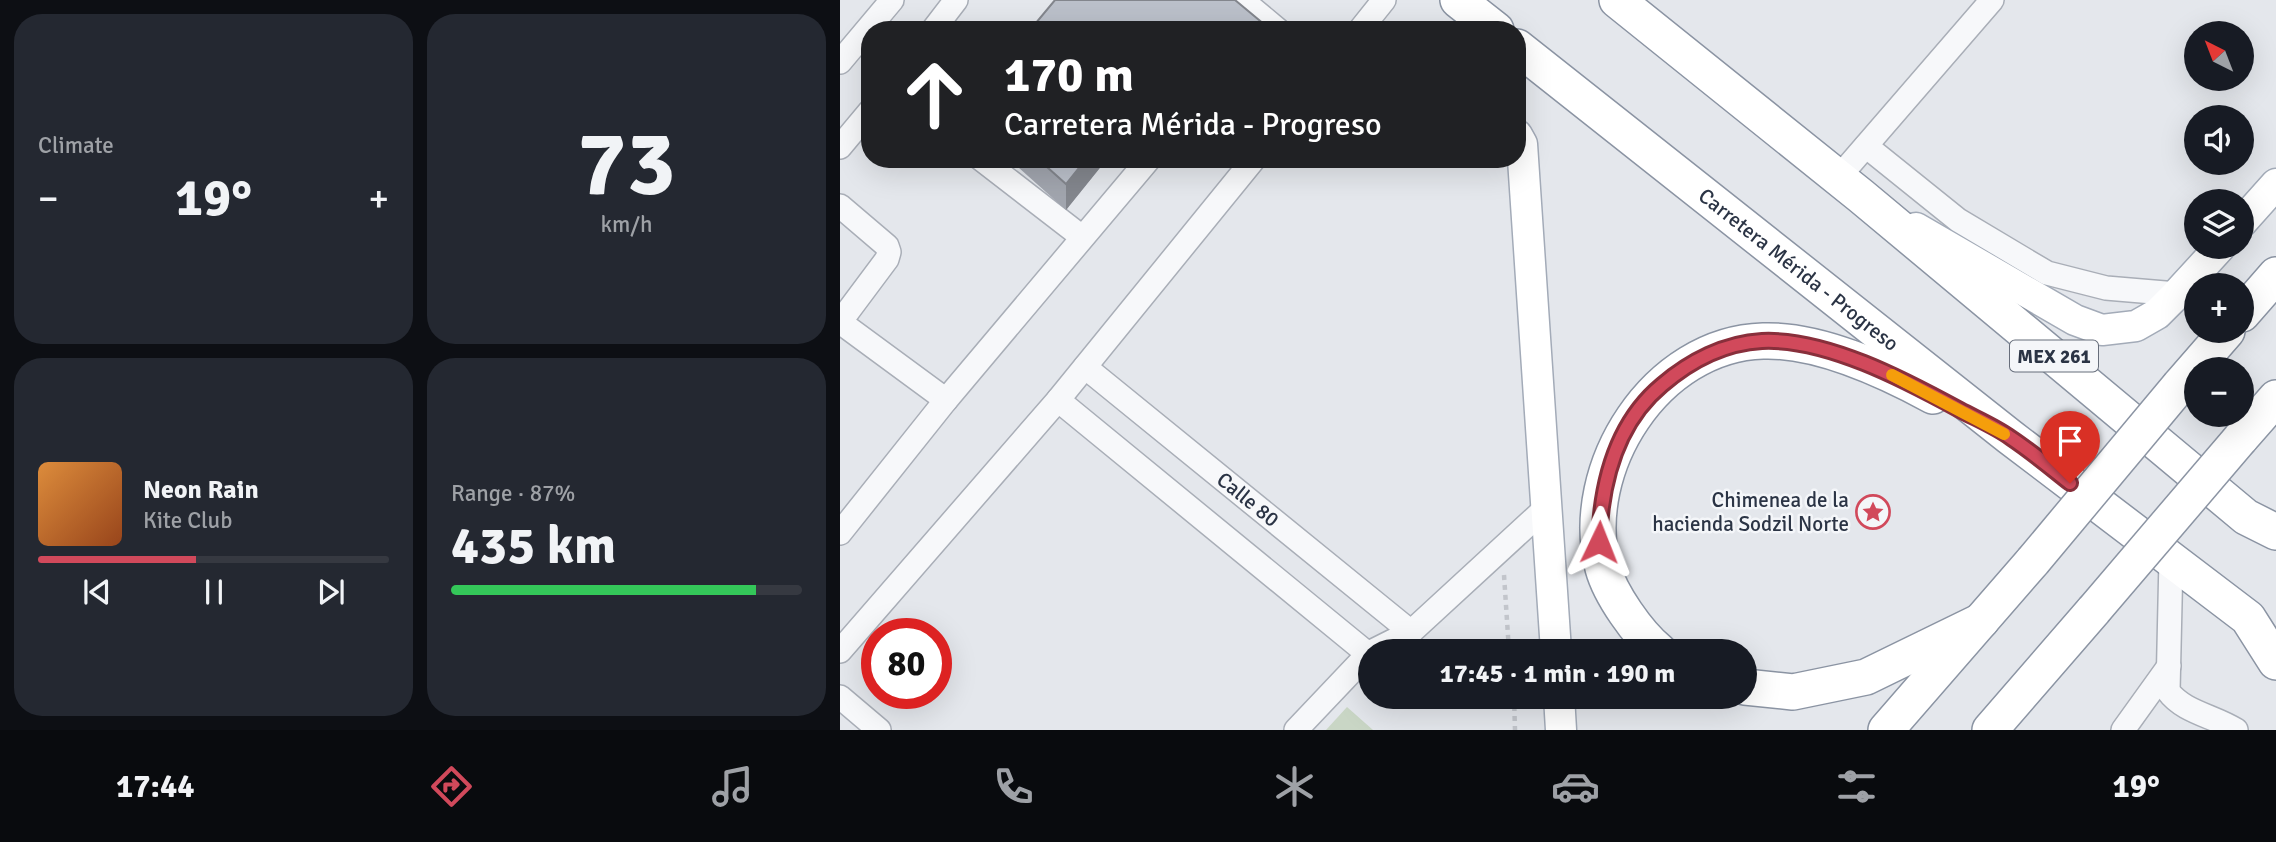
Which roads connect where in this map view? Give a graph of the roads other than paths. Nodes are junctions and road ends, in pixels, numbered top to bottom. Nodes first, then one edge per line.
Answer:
1 (892, 0) edge
2 (956, 0) edge
3 (1242, 0) edge
4 (1384, 0) edge
5 (1453, 0) edge
6 (1458, 0) edge
7 (1617, 0) edge
8 (1987, 2) edge
9 (874, 21) edge
10 (940, 21) edge
11 (1267, 21) edge
12 (1367, 21) edge
13 (1463, 21) edge
14 (1485, 21) edge
15 (861, 37) edge
16 (1526, 54) edge
17 (840, 62) edge
18 (861, 122) edge
19 (1866, 146) junction
20 (840, 147) edge
21 (993, 168) edge
22 (1141, 168) edge
23 (1247, 168) edge
24 (1524, 168) edge
25 (2276, 184) edge
26 (1850, 187) junction
27 (840, 206) edge
28 (2254, 209) edge
29 (1082, 237) junction
30 (2209, 259) edge
31 (2276, 275) edge
32 (2177, 294) junction
33 (2254, 300) edge
34 (840, 322) edge
35 (2217, 343) edge
36 (1085, 367) junction
37 (2276, 398) edge
38 (946, 400) junction
39 (1058, 400) junction
40 (2010, 437) junction
41 (1548, 506) junction
42 (2261, 524) edge
43 (840, 533) edge
44 (2276, 541) edge
45 (2171, 559) junction
46 (2248, 618) junction
47 (1981, 621) junction
48 (1411, 632) junction
49 (1397, 639) edge
50 (1555, 639) edge
51 (1648, 639) edge
52 (2276, 639) edge
53 (1358, 642) edge
54 (840, 650) edge
55 (2276, 662) edge
56 (1358, 665) edge
57 (2169, 666) junction
58 (1757, 688) edge
59 (840, 697) edge
60 (1560, 709) edge
61 (1997, 724) edge
62 (878, 730) edge
63 (1296, 730) edge
64 (1561, 730) edge
65 (1886, 730) edge
66 (2123, 730) edge
67 (2236, 730) edge

1 - 9 street
2 - 10 street
3 - 11 street
4 - 12 street
5 - 13 main road
6 - 14 highway
7 - 26 highway, MEX 261
8 - 19 street
15 - 17 street
16 - 40 highway, Carretera Mérida - Progreso
18 - 20 street
19 - 26 street
19 - 32 street
21 - 29 street
22 - 29 street
23 - 36 street
24 - 41 main road
25 - 28 main road
26 - 32 main road
26 - 42 highway, MEX 261
27 - 34 street
29 - 38 street
30 - 32 main road
31 - 33 highway
34 - 38 street
35 - 47 highway, bridge
36 - 39 street
36 - 48 street, Calle 80
37 - 61 highway, bridge
38 - 43 street
39 - 53 street, Calle 80
39 - 54 street
40 - 45 highway, Carretera Mérida - Progreso
40 - 51 highway
41 - 48 street
41 - 50 main road
42 - 44 main road, MEX 261
45 - 46 highway, Carretera Mérida - Progreso
45 - 57 street
46 - 52 main road
46 - 55 highway
47 - 58 highway
47 - 65 highway
48 - 49 street
56 - 63 street
57 - 66 street
57 - 67 street
59 - 62 street
60 - 64 main road

